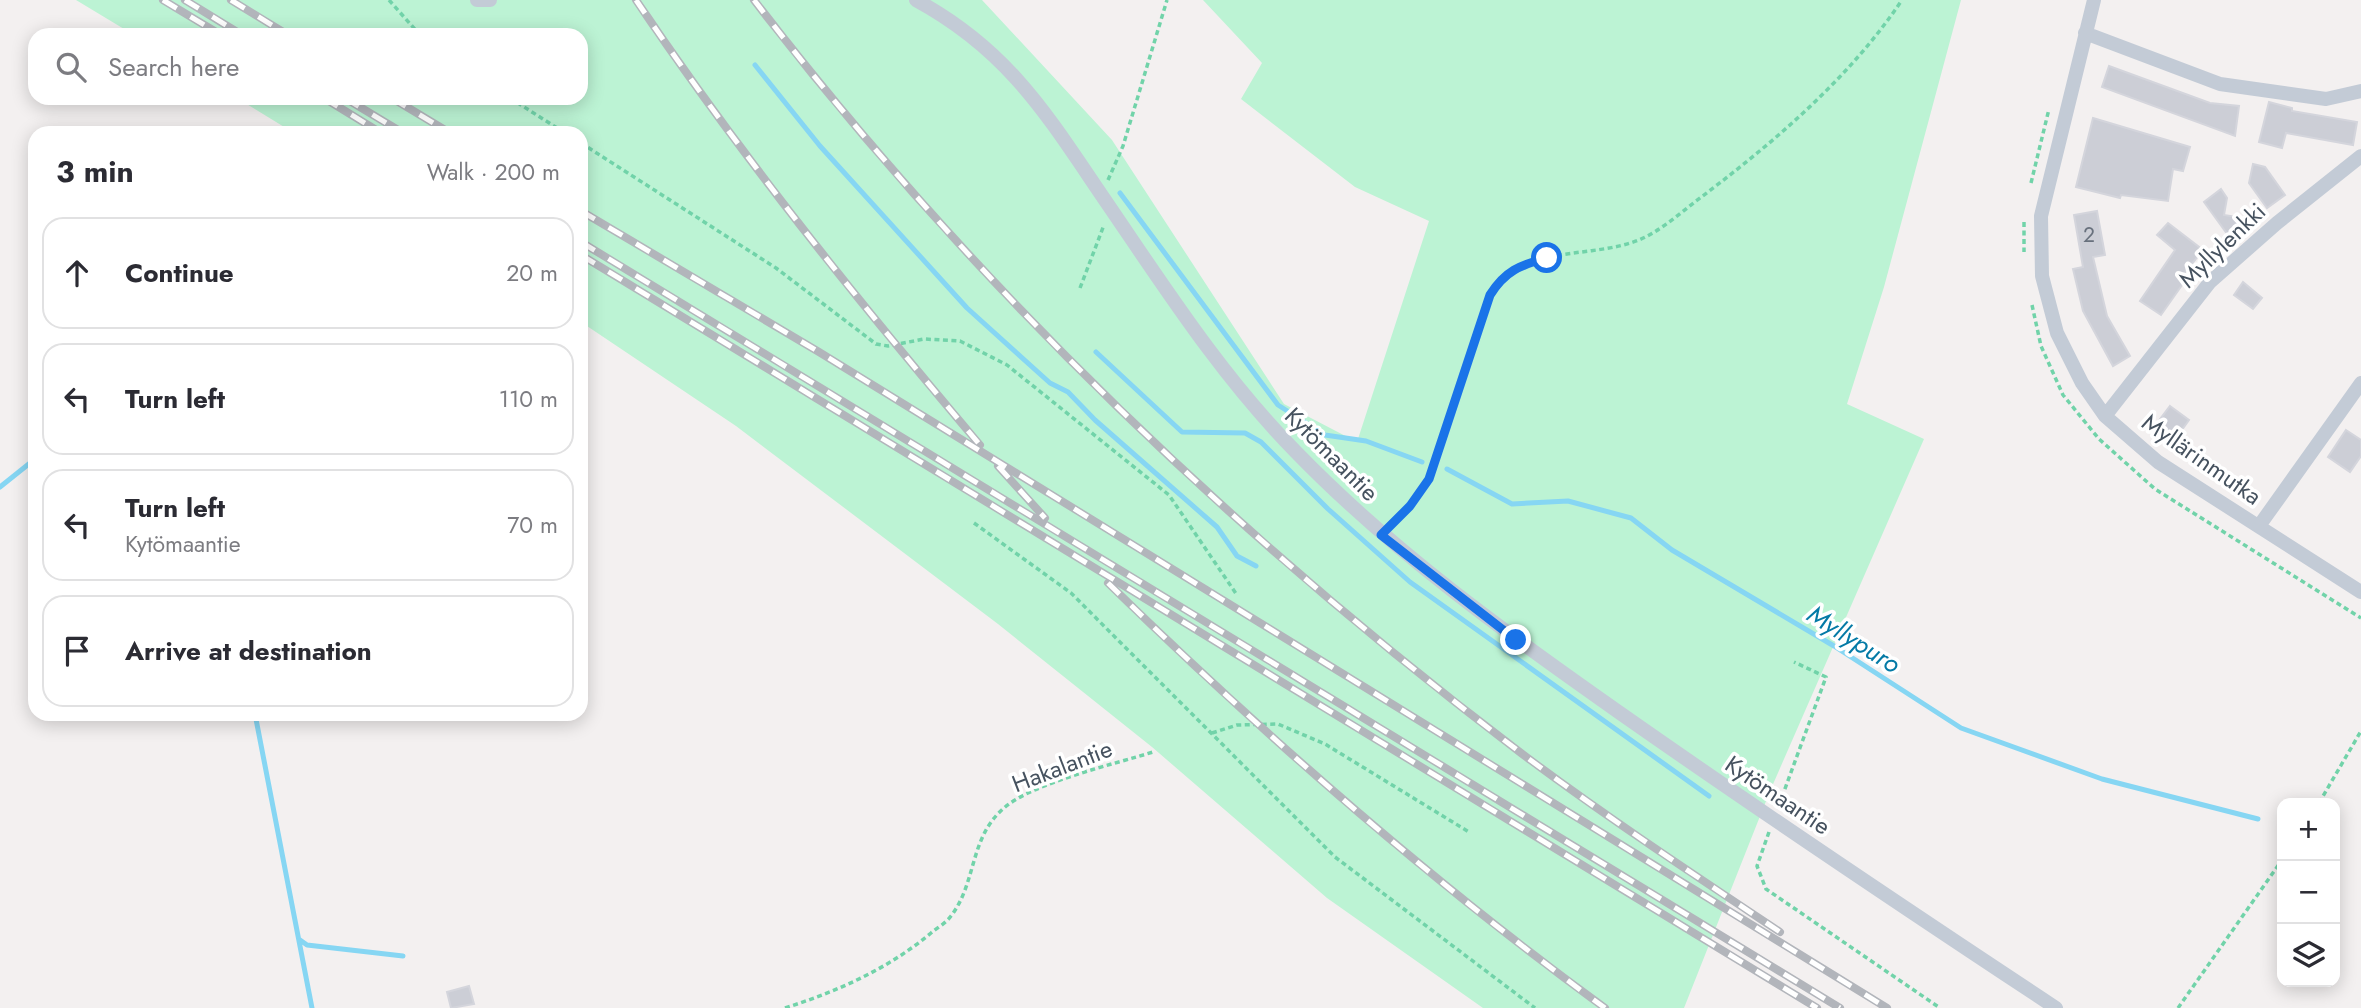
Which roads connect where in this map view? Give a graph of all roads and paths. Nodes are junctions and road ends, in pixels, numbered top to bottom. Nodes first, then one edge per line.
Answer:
1 (389, 0) edge
2 (477, 0) edge
3 (490, 0) edge
4 (916, 0) edge
5 (1167, 0) edge
6 (1902, 0) edge
7 (2094, 0) edge
8 (414, 28) edge
9 (2085, 33) junction
10 (2361, 91) edge
11 (521, 105) edge
12 (2050, 106) dead end
13 (554, 126) edge
14 (588, 147) edge
15 (2361, 156) edge
16 (1101, 194) junction
17 (2029, 195) dead end
18 (1113, 212) junction
19 (2025, 220) dead end
20 (2025, 255) dead end
21 (1080, 288) dead end
22 (2031, 300) dead end
23 (2361, 383) edge
24 (2105, 416) junction
25 (974, 523) dead end
26 (2259, 526) junction
27 (1381, 535) junction
28 (2361, 592) edge
29 (1237, 594) dead end
30 (2361, 618) edge
31 (1794, 662) dead end
32 (2361, 731) edge
33 (1212, 733) junction
34 (1153, 752) dead end
35 (2322, 798) edge
36 (1773, 821) junction
37 (1469, 832) dead end
38 (2281, 861) edge
39 (785, 1008) edge
40 (1535, 1008) edge
41 (1940, 1008) edge
42 (2056, 1008) edge
43 (2178, 1008) edge

1 - 8 path
2 - 3 street
4 - 16 street, Kytömaantie
5 - 16 path
6 - 27 path
7 - 9 street, Myllärinmutka
9 - 10 street
9 - 24 street, Myllärinmutka
11 - 13 path
12 - 17 path
14 - 29 path
15 - 24 street, Myllylenkki
16 - 18 street, Kytömaantie
18 - 21 path
18 - 27 street, Kytömaantie
19 - 20 path
22 - 30 path
23 - 26 street
24 - 26 street, Myllärinmutka
25 - 33 path
26 - 28 street, Myllärinmutka
27 - 36 street, Kytömaantie
31 - 36 path
32 - 35 path
33 - 37 path
33 - 40 path
34 - 39 path, Hakalantie
36 - 41 path
36 - 42 street, Kytömaantie
38 - 43 path

